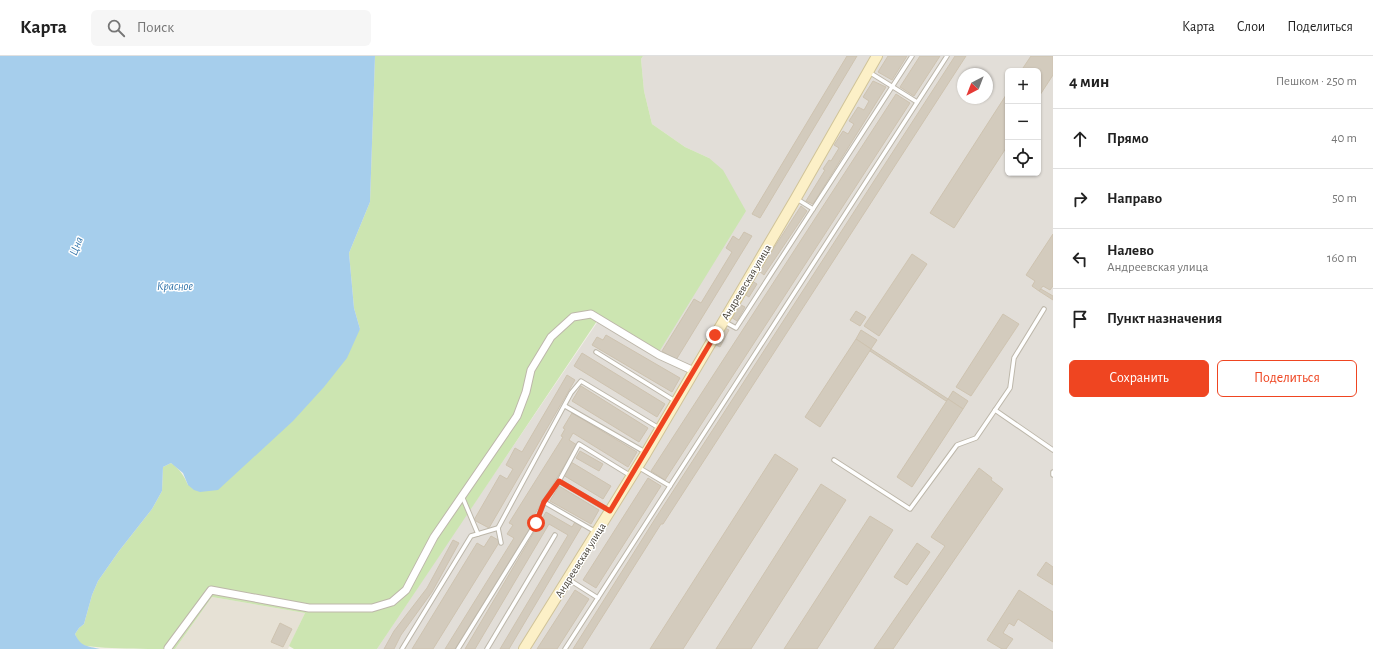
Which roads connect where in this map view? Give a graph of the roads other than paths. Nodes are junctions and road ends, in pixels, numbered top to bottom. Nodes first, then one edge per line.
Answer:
1 (877, 56) edge
2 (912, 56) edge
3 (946, 56) edge
4 (868, 72) junction
5 (892, 86) junction
6 (917, 102) junction
7 (796, 198) junction
8 (813, 209) junction
9 (1044, 309) dead end
10 (724, 321) junction
11 (596, 352) dead end
12 (694, 371) junction
13 (676, 402) junction
14 (565, 406) junction
15 (995, 410) junction
16 (660, 429) junction
17 (1053, 450) edge
18 (646, 453) junction
19 (834, 460) dead end
20 (638, 467) junction
21 (632, 476) junction
22 (559, 481) junction
23 (670, 486) junction
24 (462, 496) junction
25 (544, 502) junction
26 (610, 511) junction
27 (498, 528) junction
28 (597, 532) junction
29 (478, 534) junction
30 (555, 534) dead end
31 (501, 543) dead end
32 (568, 579) junction
33 (598, 598) junction
34 (168, 648) dead end
35 (402, 649) edge
36 (458, 649) edge
37 (487, 649) edge
38 (524, 649) edge
39 (565, 649) edge

1 - 4 street, Андреевская улица
2 - 5 lane
3 - 6 lane
4 - 5 lane
4 - 7 street, Андреевская улица
5 - 6 lane
5 - 8 lane
6 - 23 lane
7 - 8 lane
7 - 10 street, Андреевская улица
8 - 10 lane
9 - 15 lane
10 - 12 street, Андреевская улица
11 - 13 lane
12 - 13 street, Андреевская улица
12 - 24 street
13 - 16 street, Андреевская улица
14 - 16 lane
14 - 18 lane
14 - 27 lane
15 - 17 lane
15 - 19 lane
16 - 18 street, Андреевская улица
18 - 20 street, Андреевская улица
20 - 21 street, Андреевская улица
20 - 23 lane
21 - 22 lane
21 - 26 street, Андреевская улица
22 - 25 lane
22 - 26 lane
23 - 33 lane
24 - 29 lane
24 - 34 street
25 - 28 lane
25 - 36 lane
26 - 28 street, Андреевская улица
27 - 29 lane
27 - 31 lane
28 - 32 street, Андреевская улица
29 - 35 lane
30 - 37 lane
32 - 33 lane
32 - 38 street, Андреевская улица
33 - 39 lane

